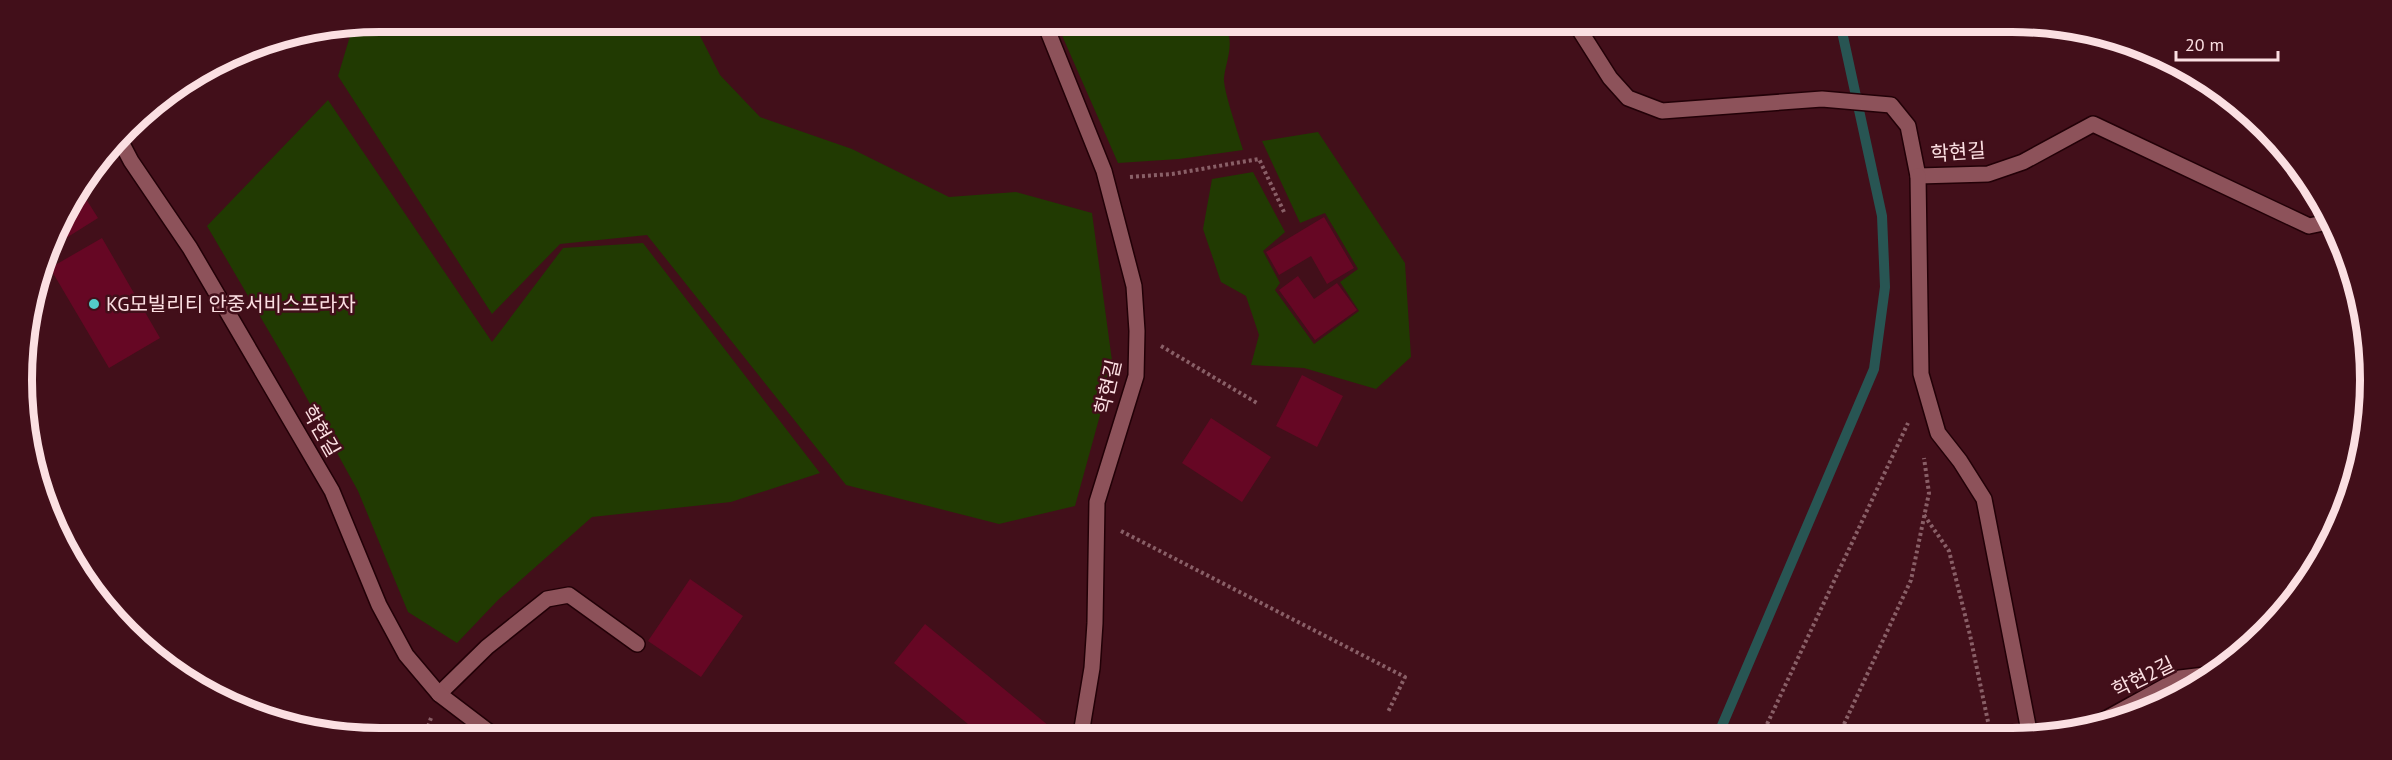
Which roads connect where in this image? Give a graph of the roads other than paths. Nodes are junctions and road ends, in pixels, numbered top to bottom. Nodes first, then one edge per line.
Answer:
1 (1048, 32) edge
2 (1581, 32) edge
3 (123, 145) edge
4 (1918, 176) junction
5 (2323, 223) edge
6 (637, 644) dead end
7 (2196, 676) edge
8 (439, 694) junction
9 (2119, 712) edge
10 (484, 728) edge
11 (1082, 728) edge
12 (2028, 728) edge

1 - 11 street, 학현길
2 - 4 street, 학현길
3 - 8 street, 학현길
4 - 5 street, 학현길
4 - 12 street
6 - 8 street
7 - 9 street, 학현2길
8 - 10 street, 학현길

